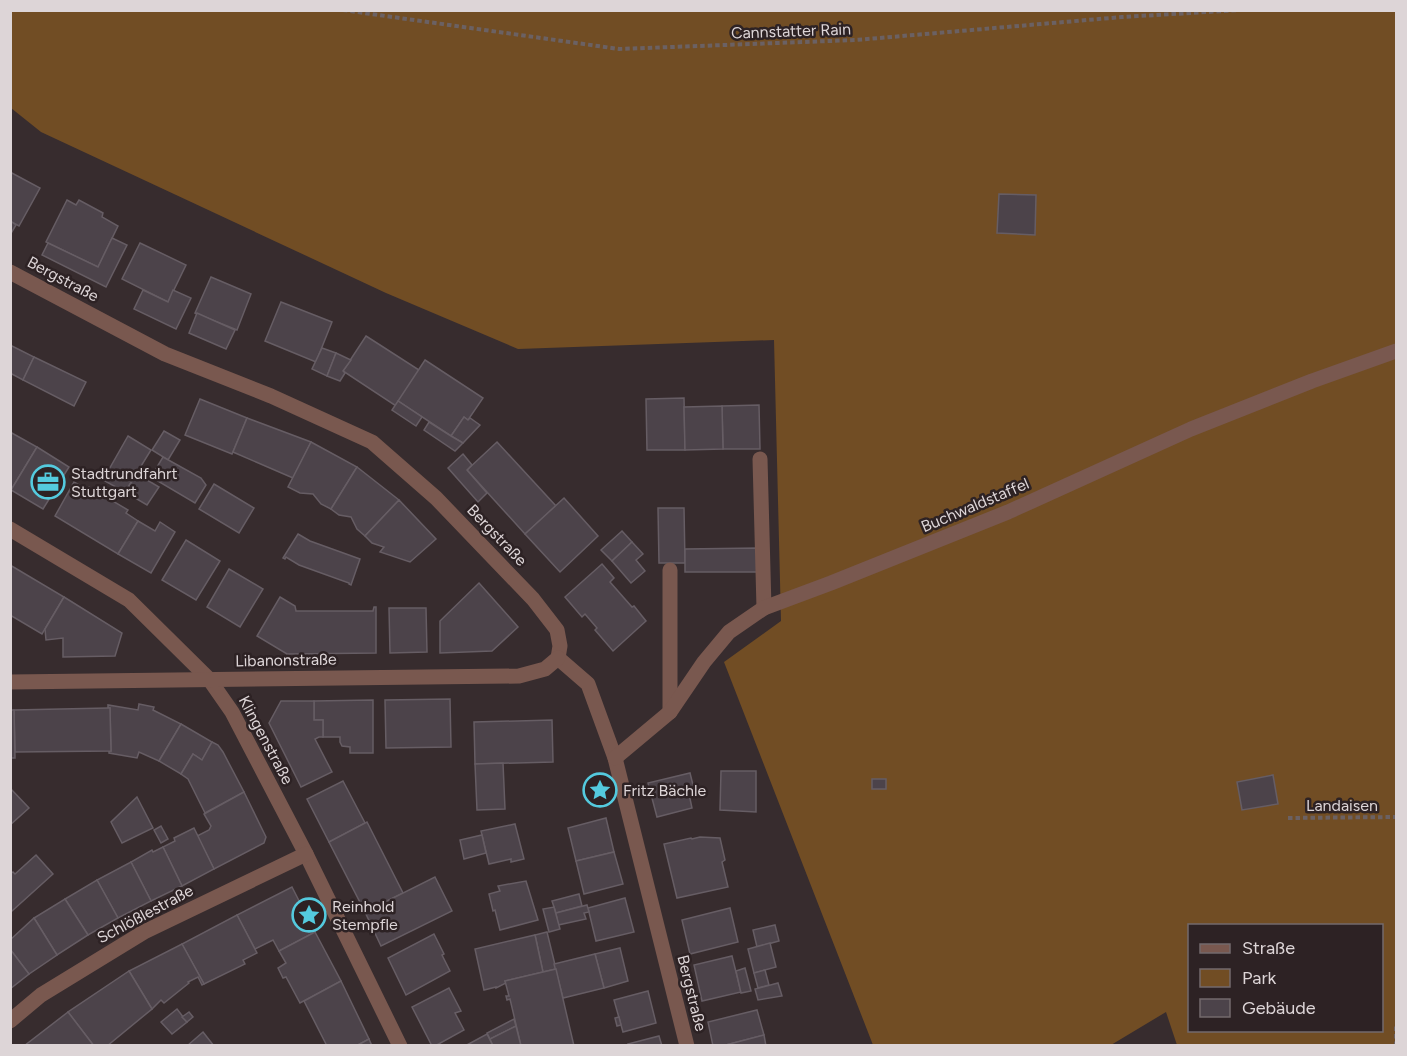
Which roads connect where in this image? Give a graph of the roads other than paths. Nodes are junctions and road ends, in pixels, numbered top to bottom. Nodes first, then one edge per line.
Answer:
1 (10, 272) edge
2 (1396, 351) edge
3 (760, 459) dead end
4 (10, 529) edge
5 (670, 570) dead end
6 (764, 608) junction
7 (558, 658) junction
8 (209, 679) junction
9 (10, 682) edge
10 (670, 712) junction
11 (615, 758) junction
12 (306, 854) junction
13 (10, 1021) edge
14 (400, 1046) edge
15 (687, 1046) edge

1 - 7 street, Bergstraße
2 - 6 street, Buchwaldstaffel
3 - 6 street
4 - 8 street, Klingenstraße
5 - 10 street
6 - 10 street, Buchwaldstaffel
7 - 8 street, Libanonstraße
7 - 11 street, Bergstraße
8 - 9 street, Libanonstraße
8 - 12 street, Klingenstraße
10 - 11 street, Buchwaldstaffel
11 - 15 street, Bergstraße
12 - 13 street, Schlößlestraße
12 - 14 street, Klingenstraße

